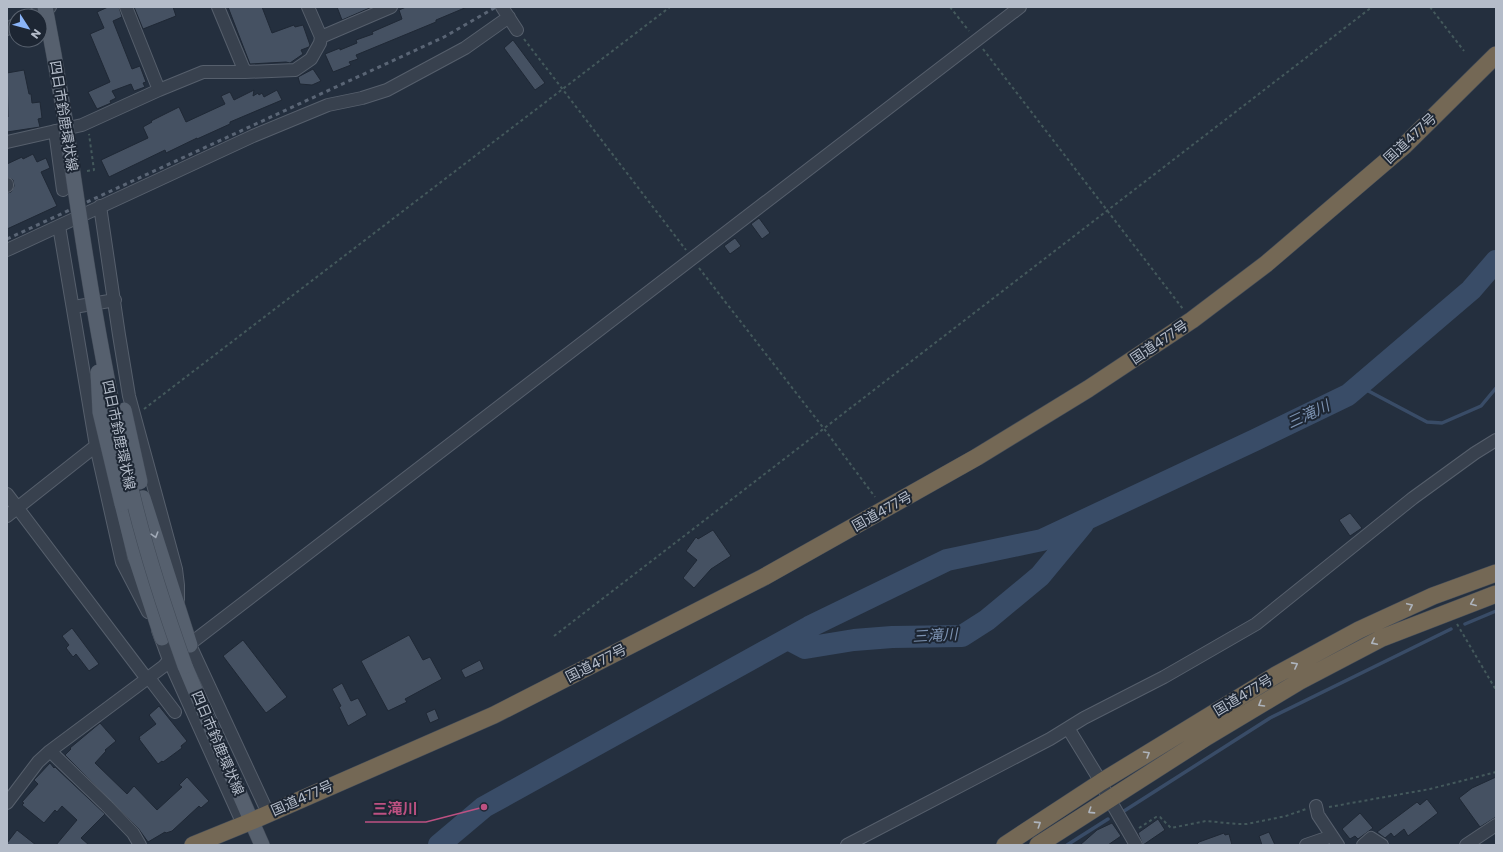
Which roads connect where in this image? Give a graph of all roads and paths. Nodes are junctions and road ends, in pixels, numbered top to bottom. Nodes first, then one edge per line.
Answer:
1 (126, 7) edge
2 (218, 7) edge
3 (308, 7) edge
4 (390, 7) edge
5 (670, 7) edge
6 (950, 7) edge
7 (1020, 7) edge
8 (1372, 7) edge
9 (1430, 7) edge
10 (506, 12) edge
11 (48, 15) edge
12 (517, 30) joint
13 (321, 37) junction
14 (976, 41) junction
15 (1464, 51) dead end
16 (1496, 55) edge
17 (245, 72) junction
18 (563, 89) junction
19 (159, 90) junction
20 (87, 123) junction
21 (55, 131) junction
22 (7, 142) edge
23 (84, 172) dead end
24 (63, 190) dead end
25 (100, 206) junction
26 (1107, 211) junction
27 (59, 226) junction
28 (7, 250) edge
29 (693, 259) junction
30 (115, 300) junction
31 (74, 307) junction
32 (1192, 320) junction
33 (96, 323) junction
34 (135, 416) junction
35 (825, 430) junction
36 (1496, 440) edge
37 (96, 446) junction
38 (7, 494) edge
39 (18, 508) junction
40 (884, 510) junction
41 (7, 516) edge
42 (1496, 573) edge
43 (1496, 594) edge
44 (178, 606) junction
45 (1450, 611) junction
46 (554, 636) dead end
47 (162, 638) junction
48 (190, 645) junction
49 (169, 660) junction
50 (148, 678) junction
51 (1496, 690) edge
52 (175, 712) dead end
53 (1068, 728) junction
54 (50, 751) junction
55 (1101, 782) junction
56 (1109, 799) junction
57 (7, 803) edge
58 (1316, 806) dead end
59 (268, 813) junction
60 (247, 822) junction
61 (1496, 825) edge
62 (1335, 840) edge
63 (140, 845) edge
64 (193, 845) edge
65 (262, 845) edge
66 (847, 845) edge
67 (1005, 845) edge
68 (1038, 845) edge
69 (1136, 845) edge
70 (1306, 845) edge
71 (1363, 845) edge
72 (1382, 845) edge
73 (1466, 845) edge

1 - 19 street
2 - 17 street
3 - 13 street
4 - 13 street
5 - 18 path
6 - 14 path
7 - 14 street
8 - 26 path
9 - 15 path
10 - 12 street
10 - 25 street
11 - 33 main road, 四日市鈴鹿環状線, bridge
12 - 18 path
13 - 17 street
14 - 26 path
14 - 29 street
16 - 32 highway, 国道477号
17 - 19 street
18 - 29 path
18 - 34 path
19 - 20 street
20 - 21 street
20 - 23 path
21 - 22 street
21 - 24 street
25 - 27 street
25 - 30 street
26 - 32 path
26 - 35 path
27 - 28 street
27 - 31 street
29 - 35 path
29 - 48 street
30 - 31 street
30 - 34 street
31 - 37 street
32 - 40 highway, 国道477号
33 -> 44 main road, bridge
33 - 47 main road, bridge
33 - 60 main road, 四日市鈴鹿環状線, bridge
34 - 37 street
34 - 44 street
35 - 40 path
35 - 46 path
36 - 53 street
37 - 39 street
37 - 47 street
38 - 39 street
39 - 41 street
39 - 50 street
40 - 59 highway, 国道477号
55 -> 42 highway, 国道477号
43 -> 45 highway, 国道477号
44 - 48 main road
45 - 51 path
45 -> 56 highway, 国道477号
47 - 49 street
48 - 49 street
48 - 59 street
49 - 50 street
49 - 60 street
50 - 52 street
50 - 54 street
53 - 55 street
53 - 66 street
54 - 57 street
54 - 63 street
55 - 56 street
67 -> 55 highway, 国道477号
56 -> 68 highway, 国道477号
56 - 69 street
58 - 62 street
59 - 60 highway, 国道477号
60 - 64 highway, 国道477号
60 - 65 main road, 四日市鈴鹿環状線
61 - 73 street
62 - 70 street
71 - 72 street

